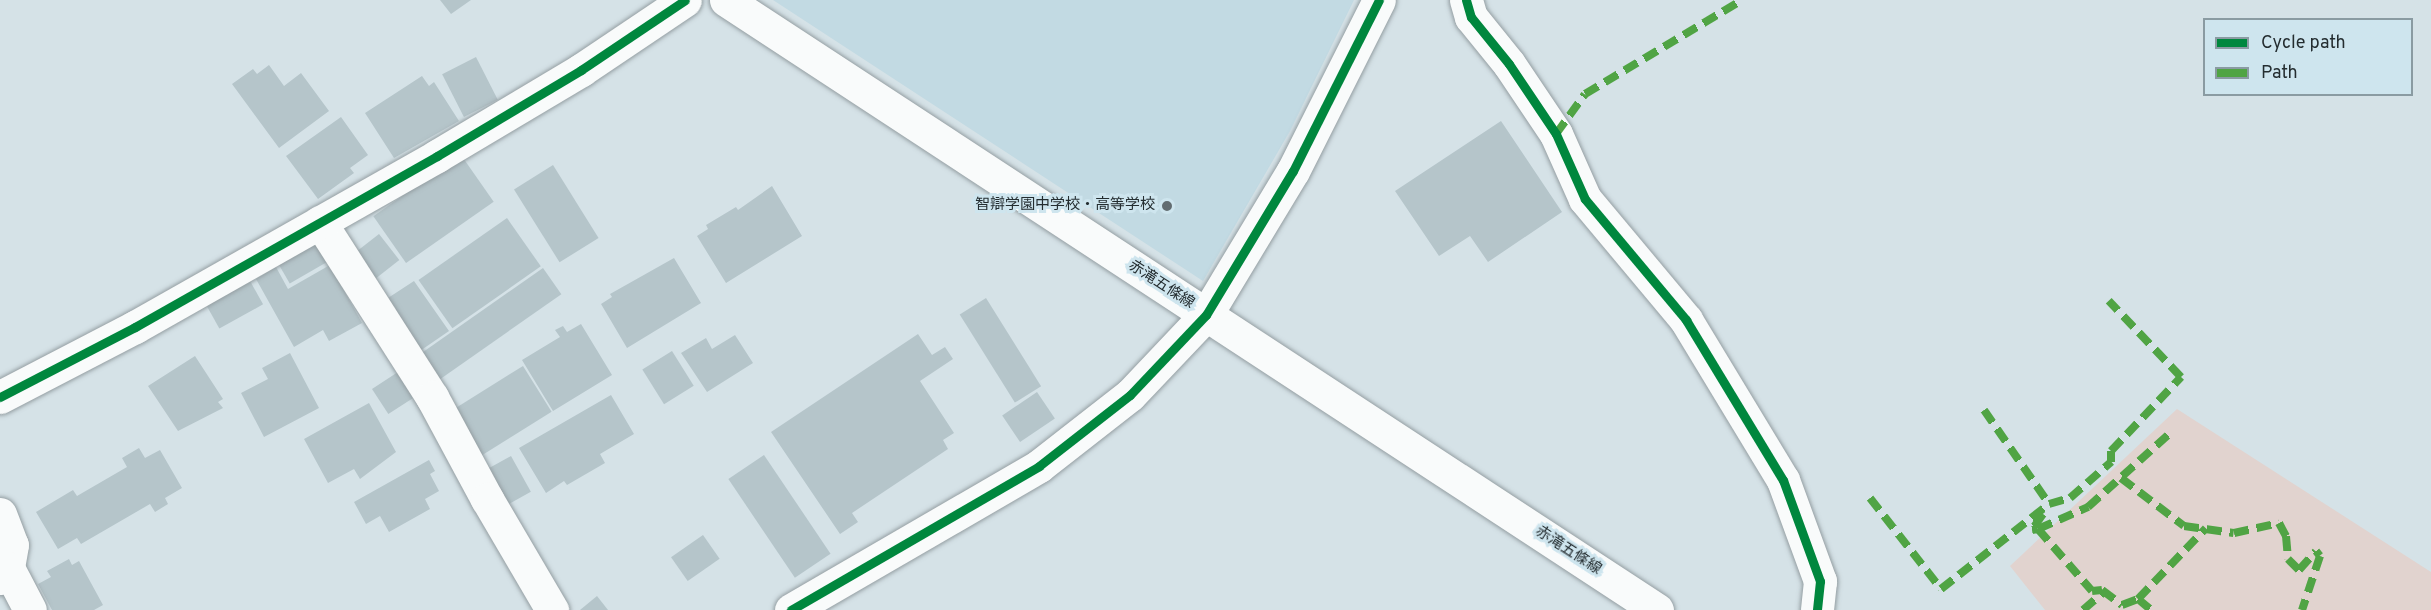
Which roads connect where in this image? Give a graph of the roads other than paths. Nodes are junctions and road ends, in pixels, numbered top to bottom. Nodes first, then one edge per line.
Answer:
1 (685, 0) edge
2 (726, 0) edge
3 (1379, 0) edge
4 (1466, 0) edge
5 (320, 222) junction
6 (1206, 315) junction
7 (0, 397) edge
8 (0, 514) edge
9 (4, 573) edge
10 (30, 610) edge
11 (552, 610) edge
12 (791, 610) edge
13 (1657, 610) edge
14 (1817, 610) edge

1 - 5 street
2 - 6 street, 赤滝五條線
3 - 6 street
4 - 14 street
5 - 7 street
5 - 11 street
6 - 12 street
6 - 13 street, 赤滝五條線
8 - 9 street
9 - 10 street

